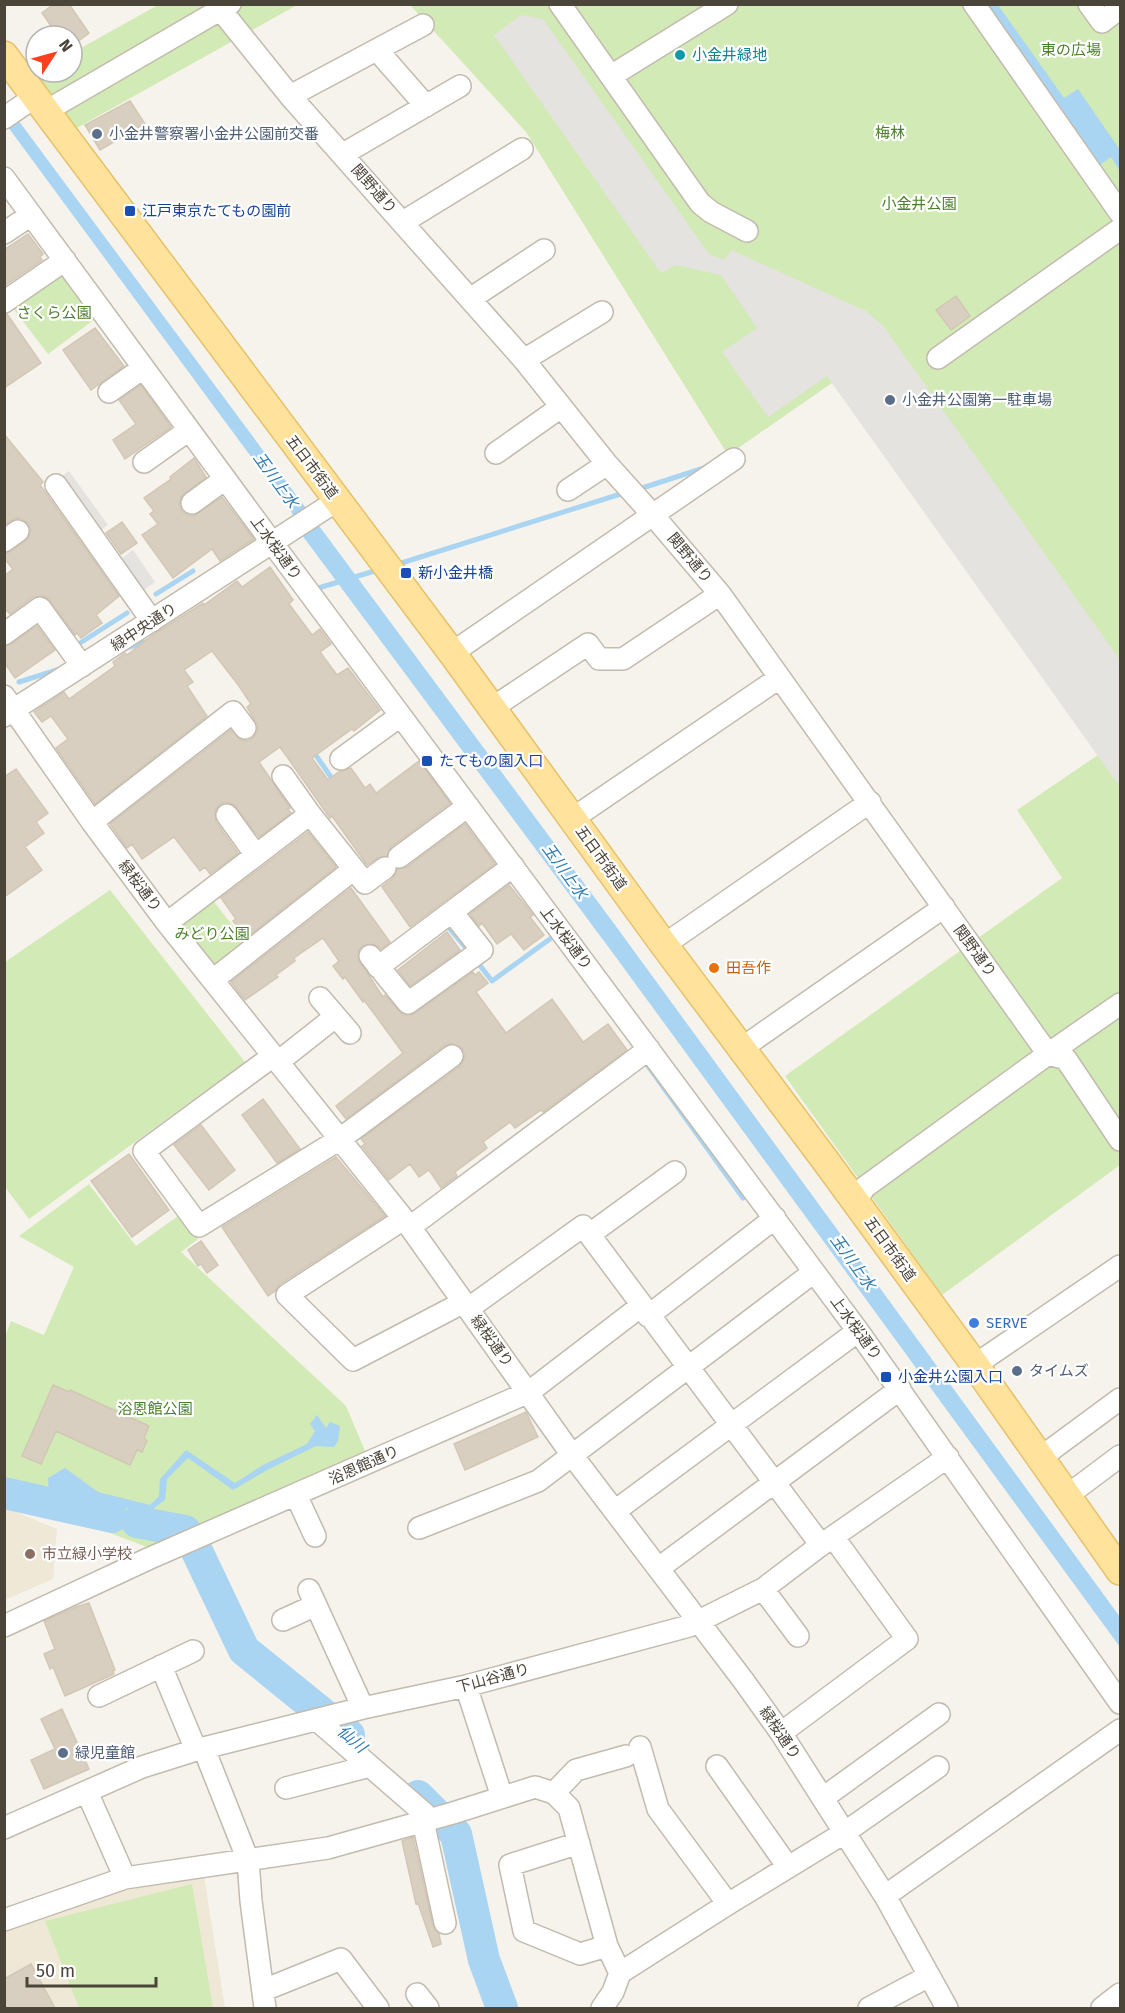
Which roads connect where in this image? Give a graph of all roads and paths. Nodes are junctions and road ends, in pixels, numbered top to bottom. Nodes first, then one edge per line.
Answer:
1 (560, 4) edge
2 (728, 4) edge
3 (974, 4) edge
4 (1089, 4) edge
5 (222, 6) edge
6 (1120, 8) edge
7 (423, 25) dead end
8 (377, 50) junction
9 (10, 62) edge
10 (610, 76) junction
11 (460, 86) dead end
12 (290, 96) junction
13 (38, 106) junction
14 (426, 106) junction
15 (4, 118) edge
16 (522, 149) dead end
17 (343, 154) junction
18 (4, 178) edge
19 (1120, 213) edge
20 (31, 215) junction
21 (403, 222) junction
22 (1120, 229) edge
23 (747, 231) dead end
24 (4, 233) edge
25 (544, 250) dead end
26 (64, 260) junction
27 (470, 299) junction
28 (4, 302) edge
29 (603, 312) dead end
30 (938, 358) dead end
31 (524, 360) junction
32 (143, 368) junction
33 (109, 392) dead end
34 (561, 407) junction
35 (189, 430) junction
36 (496, 453) dead end
37 (734, 459) dead end
38 (144, 462) dead end
39 (607, 464) junction
40 (225, 479) junction
41 (56, 485) dead end
42 (568, 490) dead end
43 (192, 502) dead end
44 (334, 503) junction
45 (652, 514) junction
46 (278, 540) junction
47 (720, 594) junction
48 (152, 621) junction
49 (4, 634) edge
50 (452, 653) junction
51 (82, 666) junction
52 (779, 678) junction
53 (8, 708) edge
54 (492, 708) junction
55 (400, 716) junction
56 (245, 728) dead end
57 (341, 759) dead end
58 (283, 776) dead end
59 (870, 802) junction
60 (468, 806) junction
61 (310, 814) junction
62 (227, 815) dead end
63 (572, 819) junction
64 (92, 822) junction
65 (255, 854) junction
66 (513, 866) junction
67 (354, 869) junction
68 (944, 907) junction
69 (452, 912) junction
70 (167, 923) junction
71 (664, 945) junction
72 (213, 980) junction
73 (320, 998) dead end
74 (1120, 1004) edge
75 (335, 1017) junction
76 (1120, 1020) edge
77 (350, 1033) dead end
78 (742, 1048) junction
79 (643, 1053) junction
80 (452, 1056) dead end
81 (1057, 1057) junction
82 (275, 1059) junction
83 (340, 1139) junction
84 (1120, 1140) edge
85 (675, 1172) dead end
86 (855, 1202) junction
87 (775, 1218) junction
88 (406, 1223) junction
89 (590, 1234) junction
90 (1120, 1266) edge
91 (814, 1272) junction
92 (467, 1305) junction
93 (645, 1311) junction
94 (858, 1331) junction
95 (975, 1365) junction
96 (687, 1367) junction
97 (900, 1389) junction
98 (529, 1392) junction
99 (1120, 1399) edge
100 (732, 1424) junction
101 (572, 1455) junction
102 (1120, 1456) edge
103 (948, 1457) junction
104 (1040, 1458) junction
105 (774, 1482) junction
106 (296, 1495) junction
107 (1068, 1495) junction
108 (615, 1511) junction
109 (419, 1528) dead end
110 (315, 1536) dead end
111 (827, 1542) junction
112 (659, 1568) junction
113 (1120, 1571) edge
114 (763, 1589) junction
115 (283, 1620) dead end
116 (697, 1622) junction
117 (4, 1626) edge
118 (798, 1636) dead end
119 (193, 1651) dead end
120 (161, 1666) junction
121 (466, 1686) junction
122 (99, 1696) dead end
123 (1120, 1703) edge
124 (355, 1711) junction
125 (939, 1714) dead end
126 (318, 1721) junction
127 (1120, 1730) edge
128 (781, 1733) junction
129 (200, 1749) junction
130 (370, 1766) junction
131 (717, 1766) dead end
132 (938, 1767) dead end
133 (286, 1788) dead end
134 (87, 1792) junction
135 (554, 1793) junction
136 (502, 1797) junction
137 (823, 1798) junction
138 (428, 1820) junction
139 (4, 1828) edge
140 (844, 1833) junction
141 (579, 1843) junction
142 (248, 1860) junction
143 (788, 1867) junction
144 (125, 1878) junction
145 (885, 1896) junction
146 (728, 1904) junction
147 (4, 1920) edge
148 (445, 1923) dead end
149 (608, 1946) junction
150 (929, 1976) junction
151 (1120, 1994) edge
152 (614, 1995) edge
153 (265, 1999) edge
154 (378, 2008) edge
155 (869, 2008) edge
156 (947, 2008) edge
157 (1102, 2008) edge

1 - 10 street
2 - 10 street
3 - 19 street
4 - 6 street
5 - 12 street, 関野通り
5 - 13 street
7 - 8 street
8 - 12 street
8 - 14 street
9 - 13 main road, 五日市街道
10 - 23 street
11 - 14 street
12 - 17 street, 関野通り
13 - 15 street
13 - 44 main road, 五日市街道
14 - 17 street
16 - 21 street
17 - 21 street, 関野通り
18 - 20 street, 上水桜通り
20 - 24 street
20 - 26 street, 上水桜通り
21 - 27 street, 関野通り
22 - 30 street
25 - 27 street
26 - 28 street
26 - 32 street, 上水桜通り
27 - 31 street, 関野通り
29 - 31 street
31 - 34 street, 関野通り
32 - 33 street
32 - 35 street, 上水桜通り
34 - 36 street
34 - 39 street, 関野通り
35 - 38 street
35 - 40 street, 上水桜通り
37 - 45 street
39 - 42 street
39 - 45 street, 関野通り
40 - 43 street
40 - 46 street, 上水桜通り
41 - 48 street
44 - 46 street
44 - 50 main road, 五日市街道
45 - 47 street, 関野通り
45 - 50 street
46 - 48 street, 緑中央通り
46 - 55 street, 上水桜通り
47 - 52 street, 関野通り
47 - 54 street
48 - 51 street, 緑中央通り
49 - 51 street
50 - 54 main road, 五日市街道
51 - 53 street, 緑中央通り
52 - 59 street, 関野通り
52 - 63 street
53 - 64 street, 緑桜通り
54 - 63 main road, 五日市街道
55 - 57 street
55 - 60 street, 上水桜通り
56 - 64 street
58 - 61 street
59 - 68 street, 関野通り
59 - 71 street
60 - 66 street, 上水桜通り
60 - 67 street
61 - 65 street
61 - 67 street
62 - 65 street
63 - 71 main road, 五日市街道
64 - 70 street, 緑桜通り
65 - 70 street
66 - 69 street
66 - 79 street, 上水桜通り
67 - 72 street
68 - 78 street
68 - 81 street, 関野通り
69 - 69 street
70 - 72 street, 緑桜通り
71 - 78 main road, 五日市街道
72 - 82 street, 緑桜通り
73 - 75 street
74 - 81 street
75 - 77 street
75 - 82 street
76 - 81 street
78 - 86 main road, 五日市街道
79 - 87 street, 上水桜通り
79 - 88 street
80 - 83 street
81 - 84 street, 関野通り
81 - 86 street
82 - 83 street, 緑桜通り
82 - 83 street
83 - 88 street, 緑桜通り
85 - 89 street
86 - 95 main road, 五日市街道
87 - 91 street, 上水桜通り
87 - 93 street, 浴恩館通り
88 - 92 street, 緑桜通り
88 - 92 street
89 - 92 street
89 - 93 street
90 - 95 street
91 - 94 street, 上水桜通り
91 - 96 street
92 - 98 street, 緑桜通り
93 - 96 street
93 - 98 street, 浴恩館通り
94 - 97 street, 上水桜通り
94 - 100 street
95 - 104 main road, 五日市街道
96 - 100 street
96 - 101 street
97 - 103 street, 上水桜通り
97 - 105 street
98 - 101 street, 緑桜通り
98 - 106 street, 浴恩館通り
99 - 104 street
100 - 105 street
100 - 108 street
101 - 108 street, 緑桜通り
101 - 109 street
102 - 107 street
103 - 111 street, 下山谷通り
103 - 123 street, 上水桜通り
104 - 107 main road, 五日市街道
105 - 111 street
105 - 112 street
106 - 110 street
106 - 117 street, 浴恩館通り
107 - 113 main road, 五日市街道
108 - 112 street, 緑桜通り
111 - 114 street, 下山谷通り
111 - 128 street
112 - 116 street, 緑桜通り
114 - 116 street, 下山谷通り
114 - 118 street
115 - 124 street
116 - 121 street, 下山谷通り
116 - 128 street, 緑桜通り
119 - 120 street
120 - 122 street
120 - 129 street
121 - 124 street, 下山谷通り
121 - 136 street
124 - 126 street, 下山谷通り
125 - 137 street
126 - 129 street, 下山谷通り
126 - 130 street
127 - 145 street
128 - 137 street, 緑桜通り
129 - 134 street, 下山谷通り
129 - 142 street
130 - 133 street
130 - 138 street
131 - 143 street
132 - 140 street
134 - 139 street, 下山谷通り
134 - 144 street
135 - 136 street
135 - 141 street
135 - 146 street
136 - 138 street
137 - 140 street, 緑桜通り
138 - 142 street
138 - 148 street
140 - 143 street
140 - 145 street, 緑桜通り
141 - 149 street
141 - 149 street
142 - 144 street
142 - 153 street
143 - 146 street
144 - 147 street
145 - 150 street, 緑桜通り
146 - 152 street
149 - 152 street
150 - 155 street
150 - 156 street, 緑桜通り
151 - 157 street
153 - 154 street

